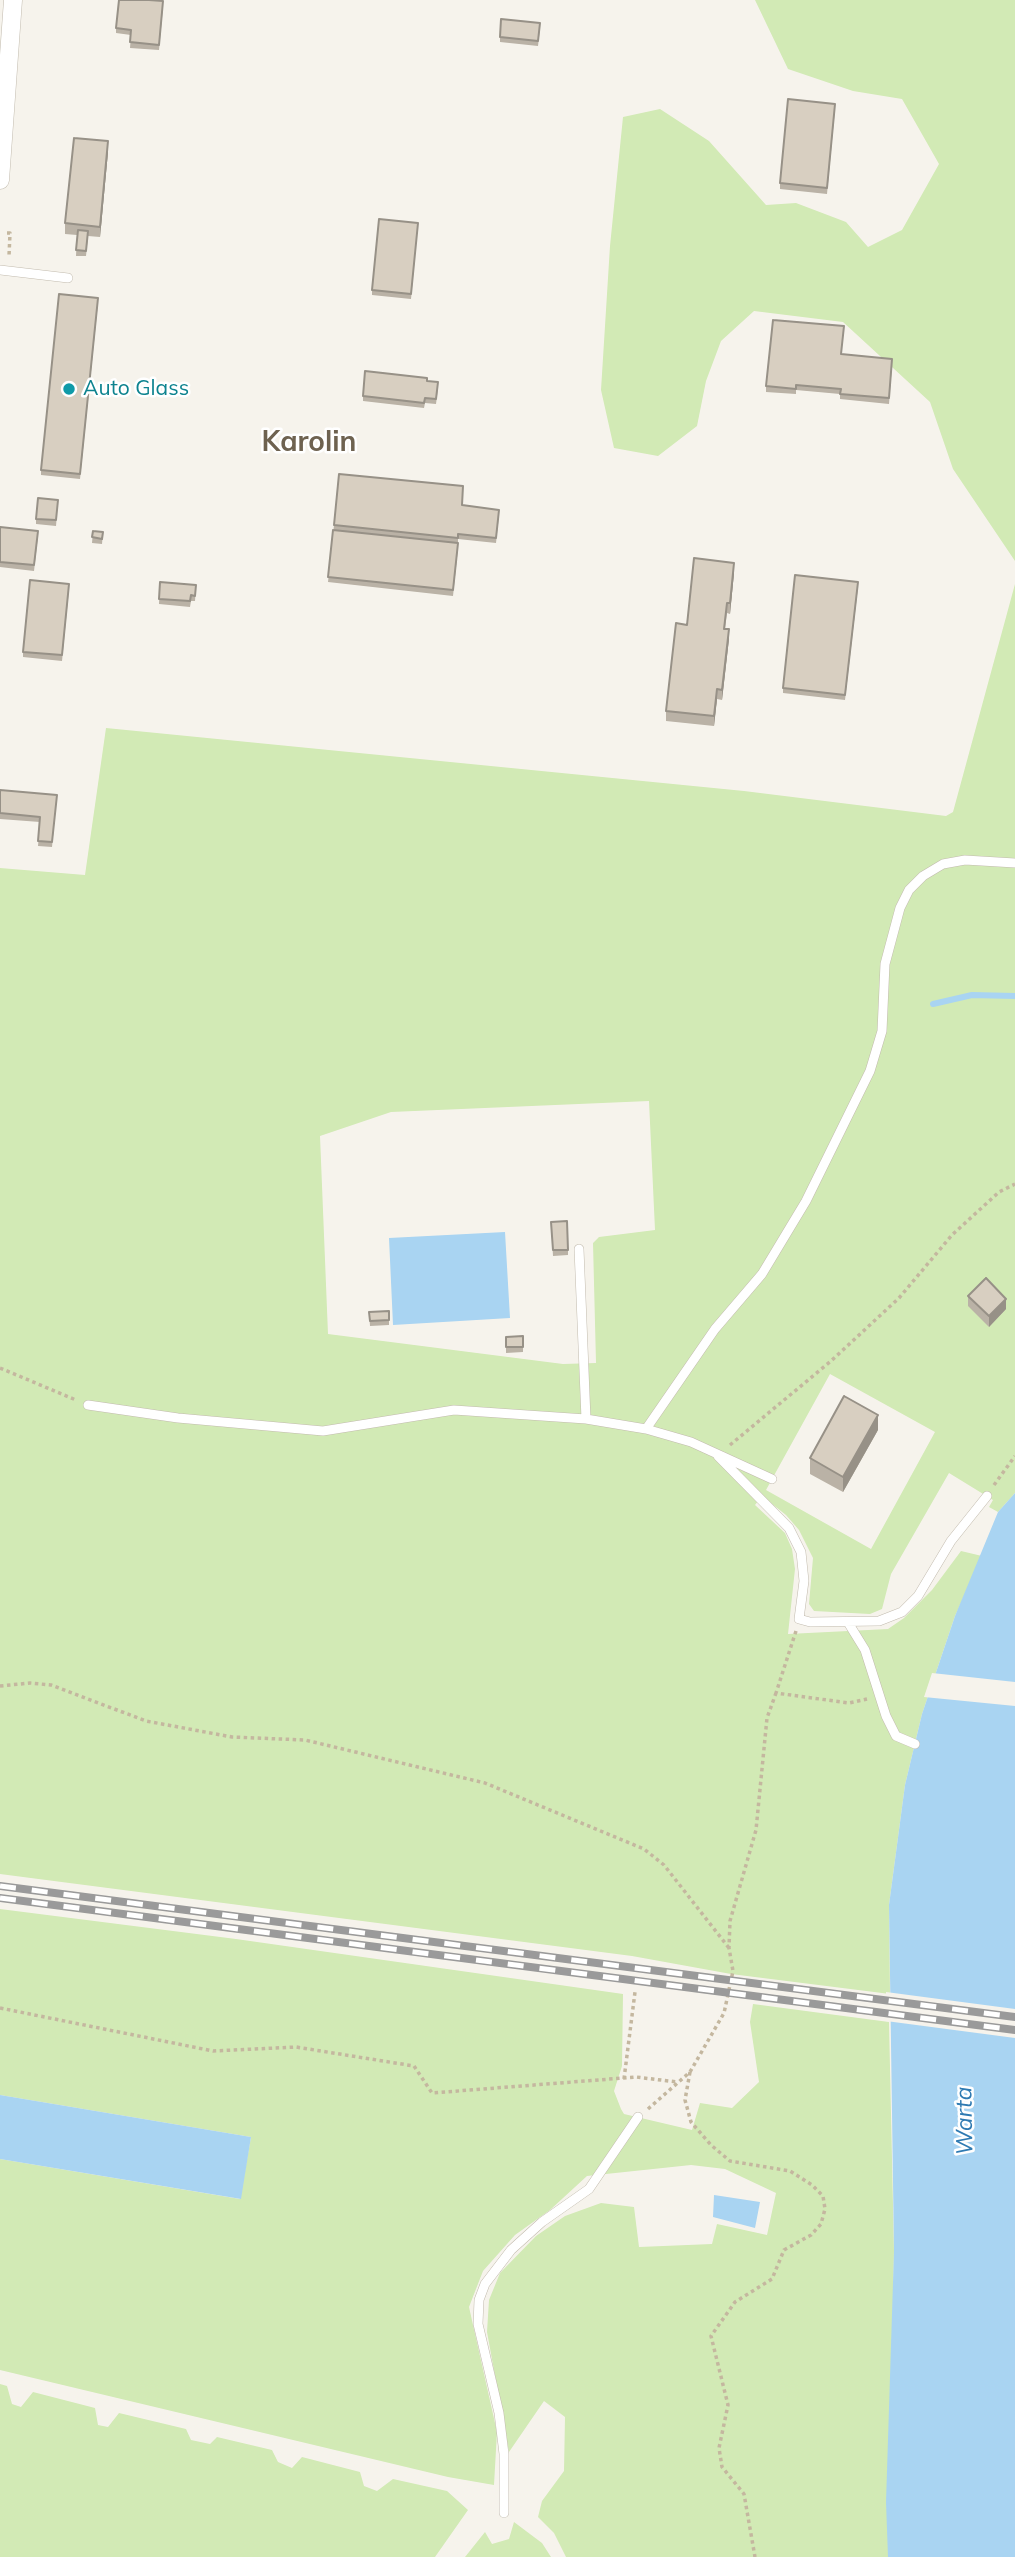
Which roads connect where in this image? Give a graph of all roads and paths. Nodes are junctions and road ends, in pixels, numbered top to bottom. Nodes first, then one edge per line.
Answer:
1 (13, 0) edge
2 (0, 180) edge
3 (7, 233) dead end
4 (4, 270) edge
5 (68, 278) dead end
6 (1015, 863) edge
7 (1015, 1184) edge
8 (579, 1249) dead end
9 (0, 1368) edge
10 (88, 1405) joint
11 (586, 1419) junction
12 (646, 1429) junction
13 (718, 1456) junction
14 (1015, 1456) edge
15 (772, 1479) dead end
16 (987, 1496) joint
17 (799, 1619) junction
18 (849, 1624) junction
19 (0, 1686) edge
20 (776, 1693) junction
21 (879, 1696) junction
22 (915, 1744) dead end
23 (729, 1948) junction
24 (635, 1992) dead end
25 (0, 2008) edge
26 (690, 2072) junction
27 (624, 2078) junction
28 (677, 2082) junction
29 (638, 2118) joint
30 (504, 2513) dead end
31 (755, 2557) edge

1 - 2 street
3 - 4 path
4 - 5 lane
6 - 12 lane
7 - 13 path
8 - 11 lane
9 - 10 path
10 - 11 lane
11 - 12 lane
12 - 13 lane
13 - 15 lane
13 - 17 lane
14 - 16 path
16 - 18 lane
17 - 18 lane
17 - 20 path
18 - 21 lane
19 - 23 path
20 - 21 path
20 - 23 path
21 - 22 lane
23 - 26 path
24 - 27 path
25 - 27 path
26 - 28 path
26 - 31 path
27 - 28 path
28 - 29 path
29 - 30 lane

